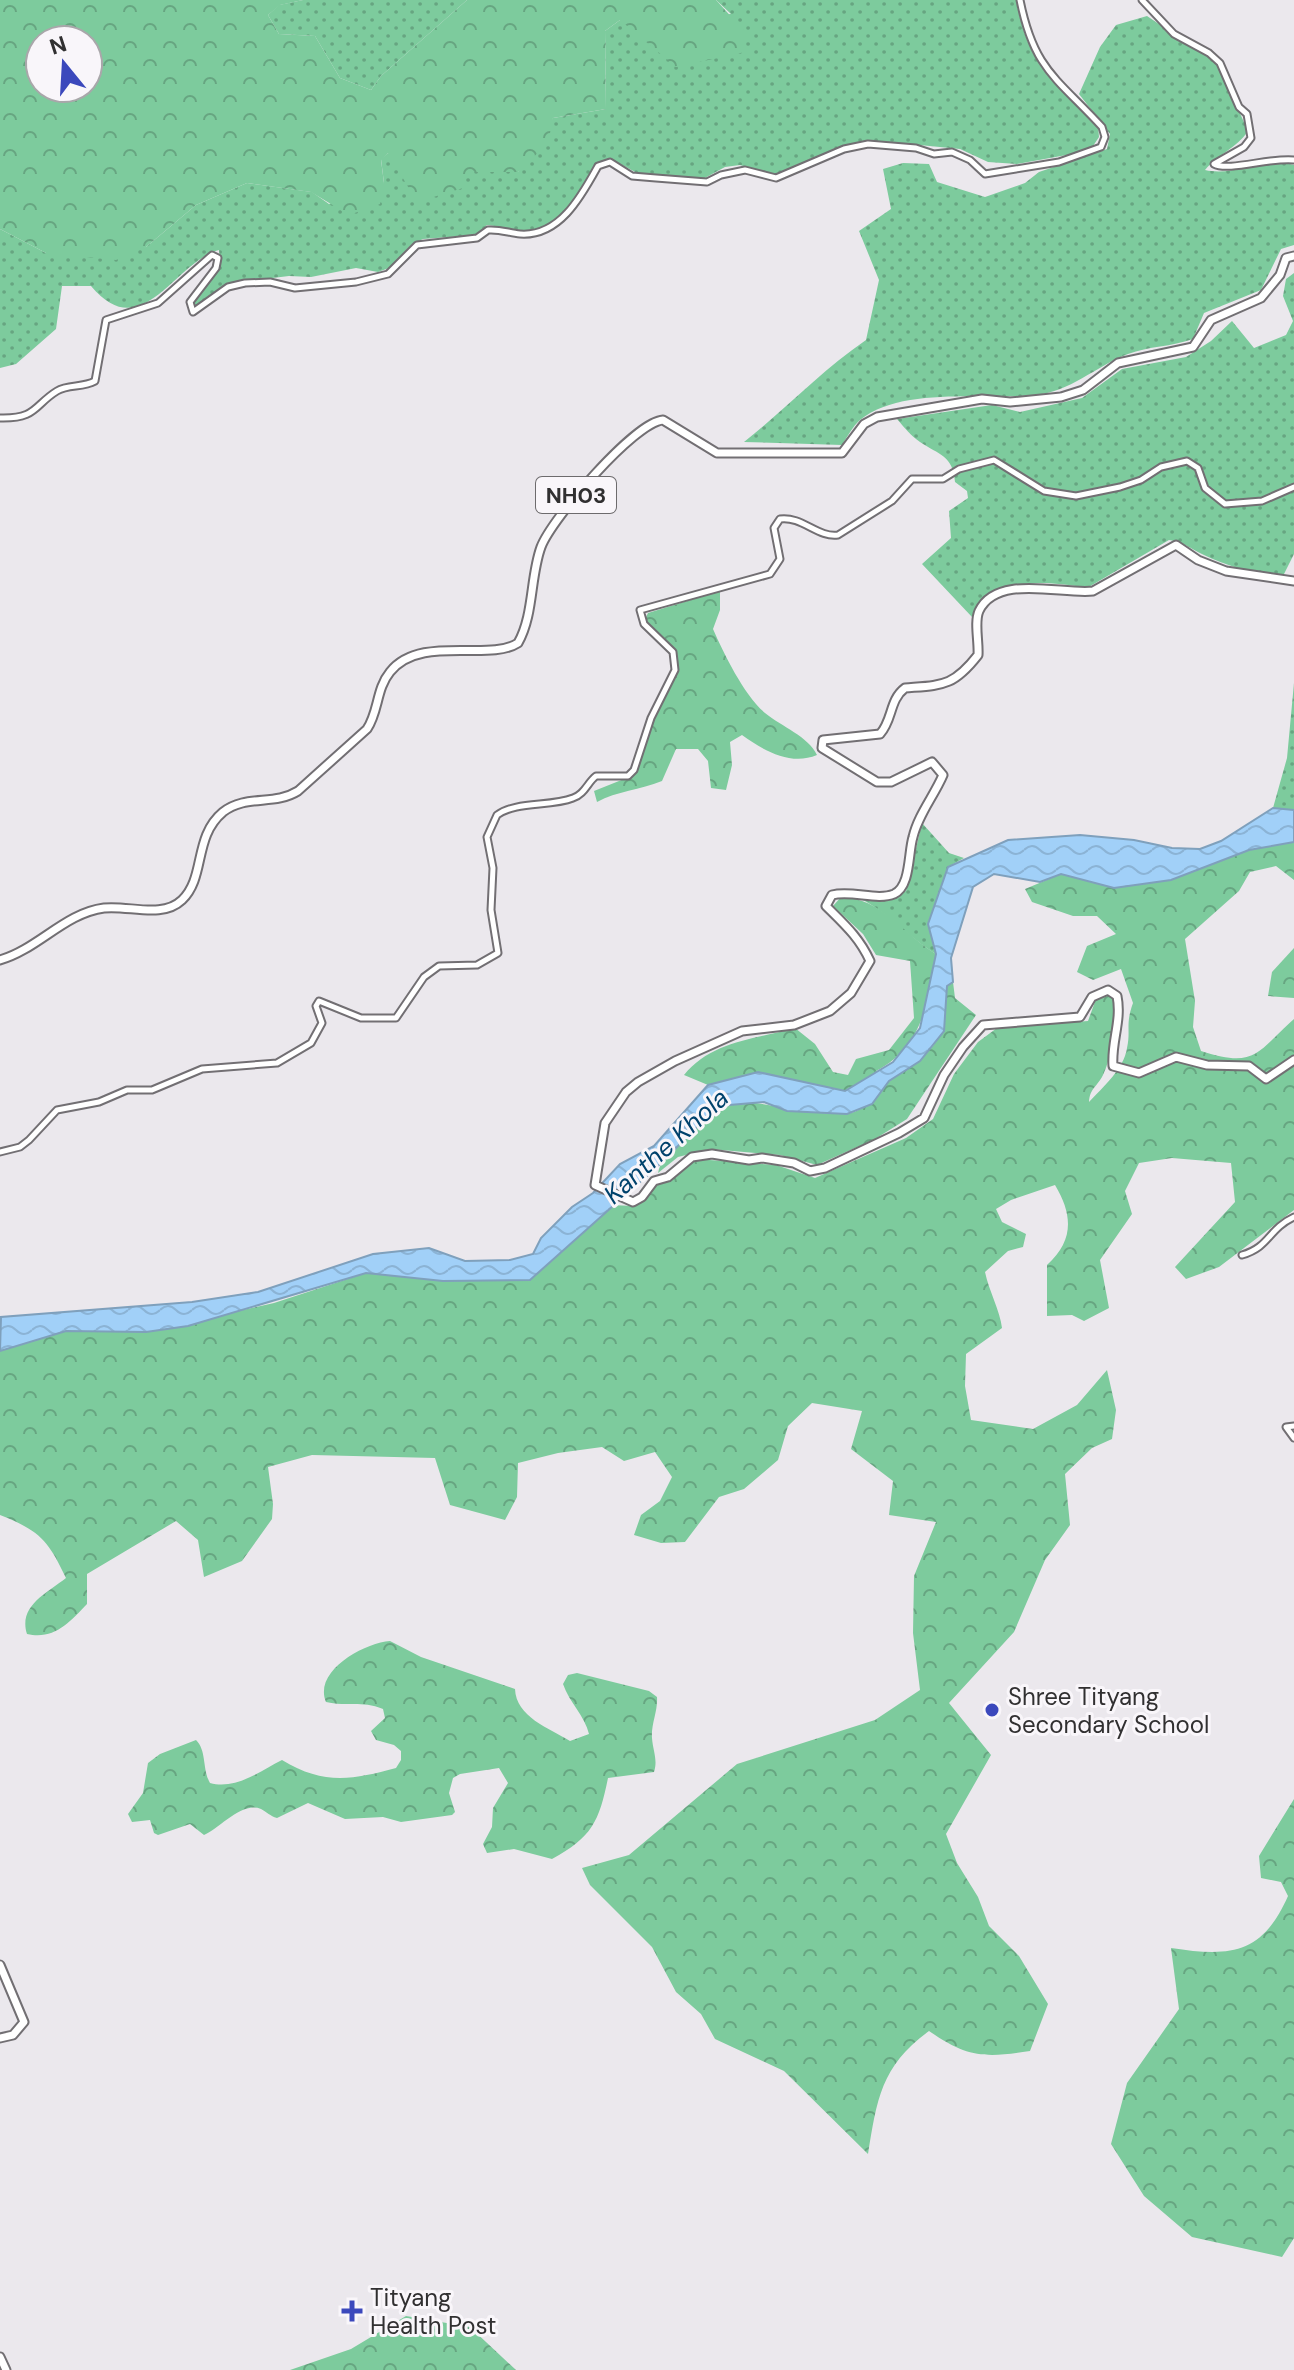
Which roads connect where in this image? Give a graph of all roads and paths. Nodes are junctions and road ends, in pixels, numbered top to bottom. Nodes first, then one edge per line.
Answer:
1 (1020, 0) edge
2 (1142, 0) edge
3 (1294, 160) edge
4 (1294, 256) edge
5 (0, 418) edge
6 (1294, 487) edge
7 (1294, 581) edge
8 (0, 960) edge
9 (1294, 1060) edge
10 (0, 1152) edge
11 (1294, 1217) edge
12 (1242, 1255) dead end
13 (1294, 1426) edge
14 (1294, 1438) edge
15 (0, 1965) edge
16 (0, 2038) edge
17 (0, 2357) edge
18 (6, 2370) edge

1 - 5 street
2 - 3 street
4 - 8 street, NH03
6 - 10 street
7 - 9 street
11 - 12 street
13 - 14 street
15 - 16 street
17 - 18 street

